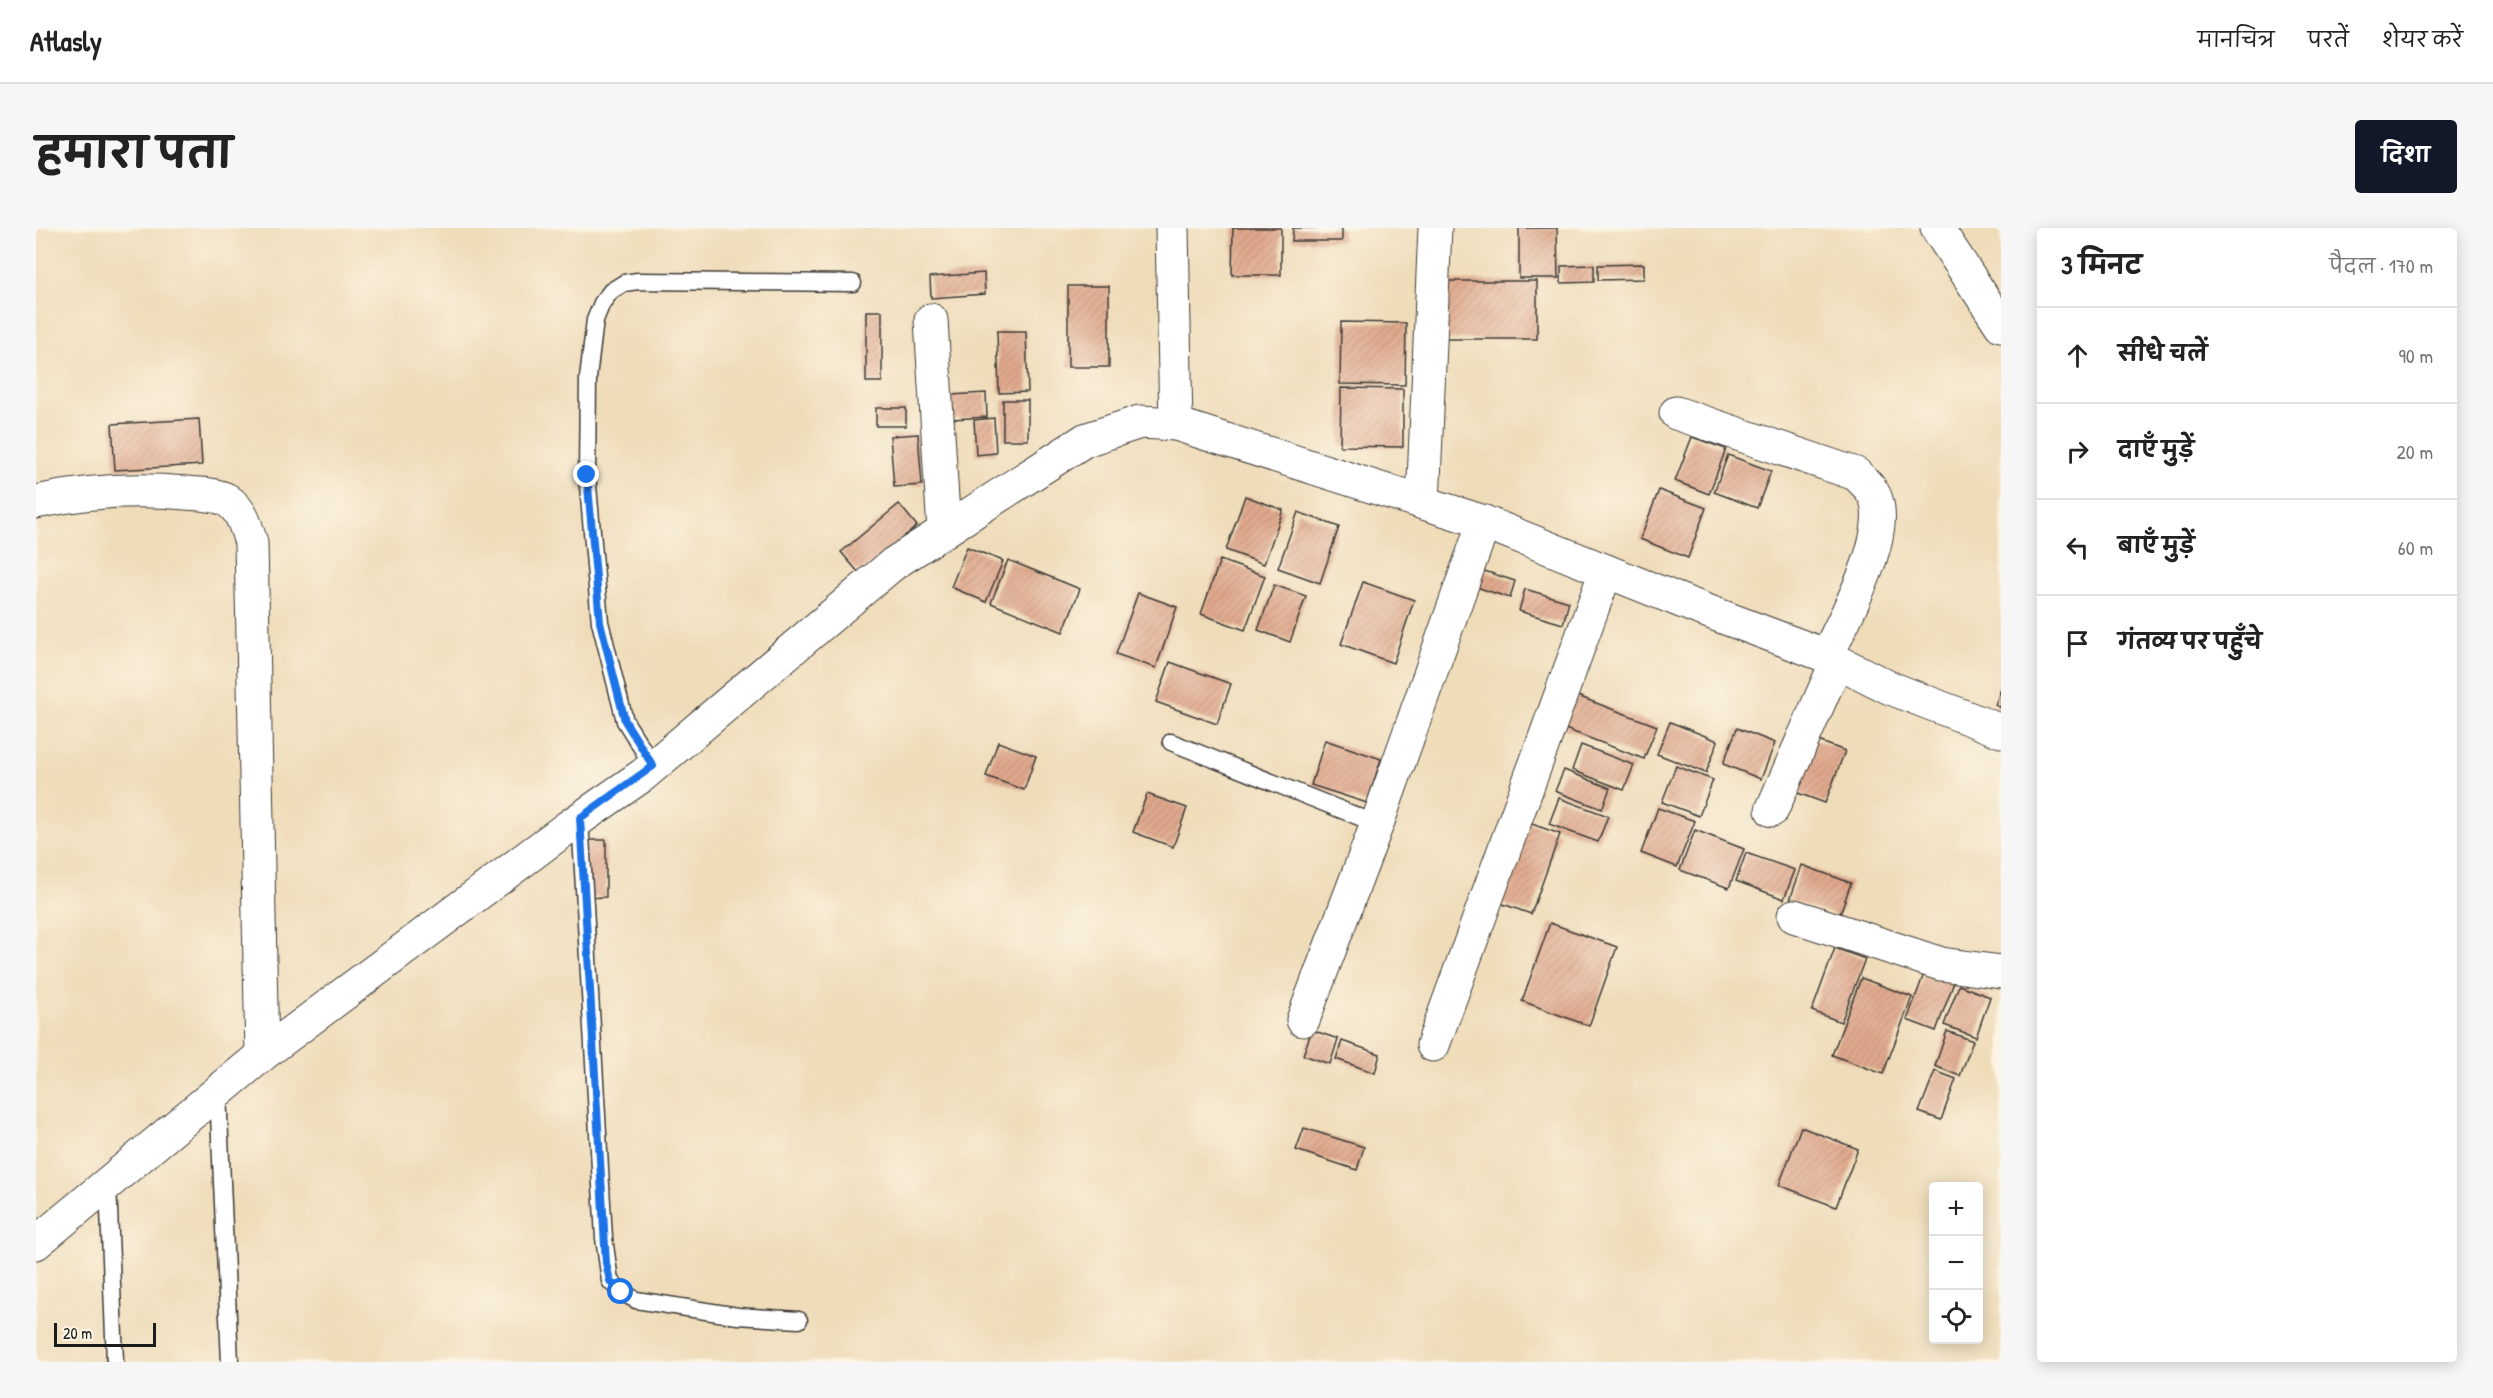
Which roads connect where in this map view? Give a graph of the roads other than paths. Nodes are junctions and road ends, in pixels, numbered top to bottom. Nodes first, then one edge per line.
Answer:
1 (1172, 228) edge
2 (1435, 228) edge
3 (1937, 228) edge
4 (853, 283) dead end
5 (931, 320) dead end
6 (2001, 325) edge
7 (1676, 413) dead end
8 (1176, 424) junction
9 (36, 502) edge
10 (1423, 503) junction
11 (1484, 522) junction
12 (944, 531) junction
13 (1606, 571) junction
14 (1832, 658) junction
15 (2001, 731) edge
16 (1171, 742) dead end
17 (653, 766) junction
18 (1772, 810) dead end
19 (580, 818) junction
20 (1377, 824) junction
21 (1794, 916) dead end
22 (2001, 972) edge
23 (1303, 1020) dead end
24 (1432, 1045) dead end
25 (262, 1055) junction
26 (218, 1092) junction
27 (108, 1182) junction
28 (36, 1243) edge
29 (799, 1320) dead end
30 (116, 1362) edge
31 (230, 1362) edge

1 - 8 street
2 - 10 street
3 - 6 street
4 - 17 lane
5 - 12 street
7 - 14 street
8 - 10 street
8 - 12 street
9 - 25 street
10 - 11 street
11 - 13 street
11 - 20 street
12 - 17 street
13 - 14 street
13 - 24 street
14 - 15 street
14 - 18 street
16 - 20 lane
17 - 19 street
19 - 25 street
19 - 29 lane
20 - 23 street
21 - 22 street
25 - 26 street
26 - 27 street
26 - 31 lane
27 - 28 street
27 - 30 lane

